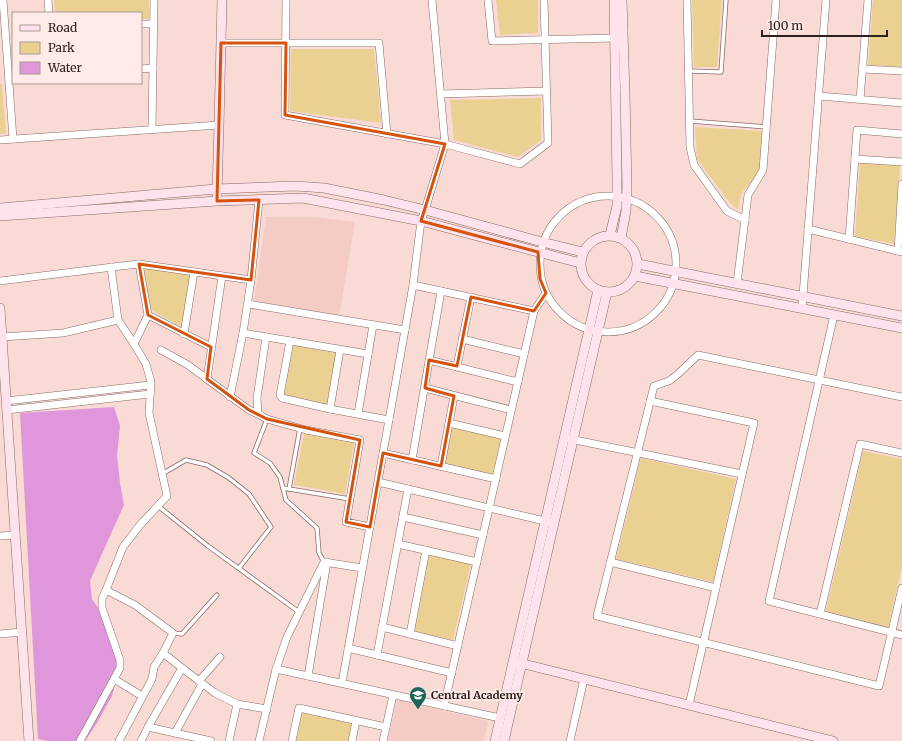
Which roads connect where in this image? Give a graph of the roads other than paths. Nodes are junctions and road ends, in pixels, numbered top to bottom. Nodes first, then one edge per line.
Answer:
1 (3, 0) edge
2 (48, 0) edge
3 (154, 0) edge
4 (222, 0) edge
5 (286, 0) edge
6 (432, 0) edge
7 (488, 0) edge
8 (544, 0) edge
9 (614, 0) edge
10 (622, 0) edge
11 (687, 0) edge
12 (726, 0) edge
13 (776, 0) edge
14 (826, 0) edge
15 (868, 0) edge
16 (49, 12) edge
17 (142, 24) edge
18 (153, 24) junction
19 (12, 33) edge
20 (5, 34) junction
21 (615, 38) junction
22 (545, 40) junction
23 (221, 43) junction
24 (286, 43) junction
25 (153, 68) junction
26 (142, 69) edge
27 (863, 69) junction
28 (689, 70) junction
29 (902, 71) edge
30 (11, 78) edge
31 (0, 79) edge
32 (547, 91) junction
33 (441, 94) junction
34 (819, 96) junction
35 (860, 99) junction
36 (902, 103) edge
37 (690, 121) junction
38 (219, 124) junction
39 (767, 127) junction
40 (152, 129) junction
41 (387, 134) junction
42 (902, 134) edge
43 (13, 139) junction
44 (0, 140) edge
45 (445, 144) junction
46 (855, 159) junction
47 (902, 162) edge
48 (902, 184) edge
49 (216, 189) junction
50 (621, 197) junction
51 (259, 200) junction
52 (217, 201) junction
53 (0, 208) edge
54 (425, 210) junction
55 (0, 216) edge
56 (745, 220) junction
57 (421, 221) junction
58 (808, 229) junction
59 (610, 235) junction
60 (621, 238) junction
61 (849, 239) junction
62 (542, 242) junction
63 (900, 251) edge
64 (538, 252) junction
65 (583, 252) junction
66 (580, 263) junction
67 (139, 264) junction
68 (638, 264) junction
69 (111, 267) junction
70 (676, 271) junction
71 (194, 272) junction
72 (222, 276) junction
73 (635, 276) junction
74 (251, 280) junction
75 (0, 281) edge
76 (674, 283) junction
77 (737, 283) junction
78 (413, 285) junction
79 (441, 291) junction
80 (602, 291) junction
81 (546, 293) junction
82 (803, 296) junction
83 (470, 297) junction
84 (248, 304) junction
85 (0, 308) edge
86 (802, 308) junction
87 (534, 311) junction
88 (148, 315) junction
89 (834, 315) junction
90 (902, 316) edge
91 (118, 320) junction
92 (373, 325) junction
93 (902, 328) edge
94 (405, 330) junction
95 (593, 331) junction
96 (184, 334) junction
97 (243, 334) junction
98 (266, 337) junction
99 (2, 338) junction
100 (462, 340) junction
101 (290, 341) junction
102 (134, 344) junction
103 (211, 347) junction
104 (161, 350) dead end
105 (340, 350) junction
106 (368, 354) junction
107 (524, 354) junction
108 (430, 360) junction
109 (457, 366) junction
110 (207, 379) junction
111 (820, 380) junction
112 (518, 382) junction
113 (150, 385) junction
114 (425, 388) junction
115 (150, 394) junction
116 (454, 396) junction
117 (230, 397) junction
118 (902, 397) edge
119 (650, 401) junction
120 (7, 405) junction
121 (330, 409) junction
122 (511, 410) junction
123 (258, 414) junction
124 (358, 414) junction
125 (267, 419) junction
126 (388, 420) junction
127 (449, 423) junction
128 (300, 428) junction
129 (505, 436) junction
130 (569, 438) junction
131 (383, 453) junction
132 (638, 453) junction
133 (902, 453) edge
134 (412, 460) junction
135 (441, 466) junction
136 (162, 474) junction
137 (742, 474) junction
138 (496, 479) junction
139 (378, 482) junction
140 (283, 488) junction
141 (289, 489) junction
142 (408, 489) junction
143 (350, 499) junction
144 (158, 506) junction
145 (489, 508) junction
146 (403, 517) junction
147 (549, 522) junction
148 (370, 527) junction
149 (15, 535) junction
150 (0, 536) edge
151 (483, 536) junction
152 (398, 544) junction
153 (426, 550) junction
154 (325, 562) junction
155 (477, 562) junction
156 (610, 562) junction
157 (239, 568) junction
158 (362, 568) junction
159 (716, 588) junction
160 (902, 588) edge
161 (106, 590) junction
162 (217, 595) dead end
163 (299, 612) junction
164 (820, 614) junction
165 (382, 628) junction
166 (22, 632) junction
167 (892, 632) junction
168 (173, 633) junction
169 (0, 634) edge
170 (410, 634) junction
171 (902, 635) edge
172 (704, 642) junction
173 (458, 646) junction
174 (348, 648) junction
175 (163, 652) junction
176 (377, 655) junction
177 (220, 657) dead end
178 (517, 663) junction
179 (182, 668) junction
180 (276, 669) junction
181 (452, 673) junction
182 (308, 676) junction
183 (114, 679) junction
184 (584, 680) junction
185 (201, 682) junction
186 (342, 683) junction
187 (393, 695) junction
188 (142, 696) junction
189 (237, 704) junction
190 (444, 706) junction
191 (689, 706) junction
192 (266, 710) junction
193 (500, 718) junction
194 (356, 721) junction
195 (148, 727) junction
196 (386, 727) junction
197 (174, 733) junction
198 (827, 740) edge
199 (29, 741) edge
200 (80, 741) edge
201 (119, 741) edge
202 (141, 741) edge
203 (211, 741) edge
204 (228, 741) edge
205 (259, 741) edge
206 (292, 741) edge
207 (352, 741) edge
208 (383, 741) edge
209 (494, 741) edge
210 (504, 741) edge
211 (570, 741) edge

1 - 20 street
2 - 16 street
3 - 18 street
4 - 23 street
5 - 24 street
6 - 33 street
7 - 22 street
8 - 22 street
9 - 21 street
10 - 50 street
11 - 28 street
12 - 28 lane
13 - 39 street
14 - 34 street
15 - 27 street
17 - 18 street
18 - 25 street
19 - 20 street
20 - 30 street
21 - 22 street
21 - 50 street
22 - 32 street
23 - 24 street
23 - 38 street
24 - 41 street
24 - 41 street
25 - 26 street
25 - 40 street
27 - 29 street
27 - 35 street
28 - 37 street
30 - 31 street
30 - 43 street
32 - 33 street
32 - 45 street
33 - 45 street
34 - 35 street
34 - 58 street
35 - 36 street
37 - 39 lane
37 - 56 street
38 - 40 street
38 - 49 street
39 - 56 street
40 - 43 street
41 - 45 street
42 - 46 street
43 - 44 street
45 - 54 street
46 - 47 street
46 - 61 street
48 - 63 street
49 - 52 street
49 - 53 street
49 - 54 street
50 - 59 street
50 - 60 street
50 - 62 street
50 - 70 street
51 - 52 street
51 - 57 street
51 - 74 street
52 - 55 street
54 - 57 street
54 - 62 street
56 - 77 street
57 - 64 street
57 - 78 street
58 - 61 street
58 - 82 street
59 - 60 street
59 - 65 street
60 - 68 street
61 - 63 street
62 - 64 street
62 - 65 street
64 - 66 street
64 - 81 street
65 - 66 street
66 - 80 street
67 - 69 street
67 - 71 street
67 - 88 street
68 - 70 street
68 - 73 street
69 - 75 street
69 - 91 street
70 - 76 street
70 - 77 street
71 - 72 street
71 - 96 street
72 - 74 street
72 - 103 street
73 - 76 street
73 - 80 street
74 - 84 street
76 - 86 street
76 - 95 street
77 - 82 street
78 - 79 street
78 - 94 street
79 - 83 street
79 - 108 street
80 - 95 street
81 - 87 street
81 - 95 street
82 - 86 street
82 - 90 street
83 - 87 street
83 - 100 street
84 - 92 street
84 - 97 street
85 - 99 street
86 - 89 street
87 - 107 street
88 - 96 street
88 - 102 street
89 - 93 street
89 - 111 street
91 - 99 street
91 - 102 street
92 - 94 street
92 - 106 street
94 - 126 street
95 - 130 street
96 - 103 street
97 - 98 street
97 - 117 street
98 - 101 street
98 - 123 street
99 - 120 street
100 - 107 street
100 - 109 street
101 - 105 street
101 - 121 street
102 - 113 street
103 - 110 street
104 - 110 street
105 - 106 street
105 - 121 street
106 - 124 street
107 - 112 street
108 - 109 street
108 - 114 street
109 - 112 street
110 - 117 street
111 - 118 street
111 - 119 street
111 - 164 street
112 - 122 street
113 - 115 street
113 - 120 street
114 - 116 street
114 - 134 street
115 - 120 street
115 - 136 street
116 - 122 street
116 - 127 street
117 - 123 street
119 - 132 street
119 - 137 street
120 - 149 street
121 - 124 street
122 - 129 street
123 - 125 street
124 - 126 street
125 - 128 street
125 - 140 lane
126 - 131 street
127 - 129 street
127 - 135 street
128 - 141 lane
128 - 143 street
129 - 138 street
130 - 132 street
130 - 147 street
131 - 134 street
131 - 139 street
132 - 137 street
132 - 156 street
133 - 164 street
134 - 135 street
135 - 138 street
136 - 144 street
136 - 157 lane
137 - 159 street
138 - 145 street
139 - 142 street
139 - 148 street
140 - 141 lane
140 - 154 lane
141 - 143 lane
142 - 145 street
142 - 146 street
143 - 148 street
144 - 157 lane
144 - 161 street
145 - 147 street
145 - 151 street
146 - 151 street
146 - 152 street
147 - 178 street
148 - 158 street
149 - 150 street
149 - 166 street
151 - 155 street
152 - 153 street
152 - 165 street
153 - 155 street
153 - 170 street
154 - 158 street
154 - 163 street
154 - 182 street
155 - 173 street
156 - 159 street
156 - 172 street
157 - 163 lane
158 - 174 street
159 - 172 street
160 - 167 street
161 - 168 street
161 - 183 street
162 - 168 lane
163 - 180 street
164 - 167 street
165 - 170 street
165 - 176 street
166 - 169 street
166 - 199 street
167 - 171 street
167 - 172 street
168 - 175 street
170 - 173 street
172 - 191 street
173 - 181 street
174 - 176 street
174 - 186 street
175 - 179 street
175 - 188 street
176 - 181 street
177 - 185 street
178 - 184 street
178 - 193 street
178 - 210 street
179 - 185 street
179 - 195 street
180 - 182 street
180 - 192 street
181 - 190 street
182 - 186 street
183 - 188 street
183 - 200 street
184 - 191 street
184 - 211 street
185 - 189 street
185 - 197 street
186 - 187 street
187 - 190 street
187 - 196 street
188 - 201 street
189 - 192 street
189 - 204 street
190 - 193 street
191 - 198 street
192 - 205 street
193 - 209 street
194 - 196 street
194 - 206 street
194 - 207 street
195 - 197 street
195 - 202 street
196 - 208 street
197 - 203 street

